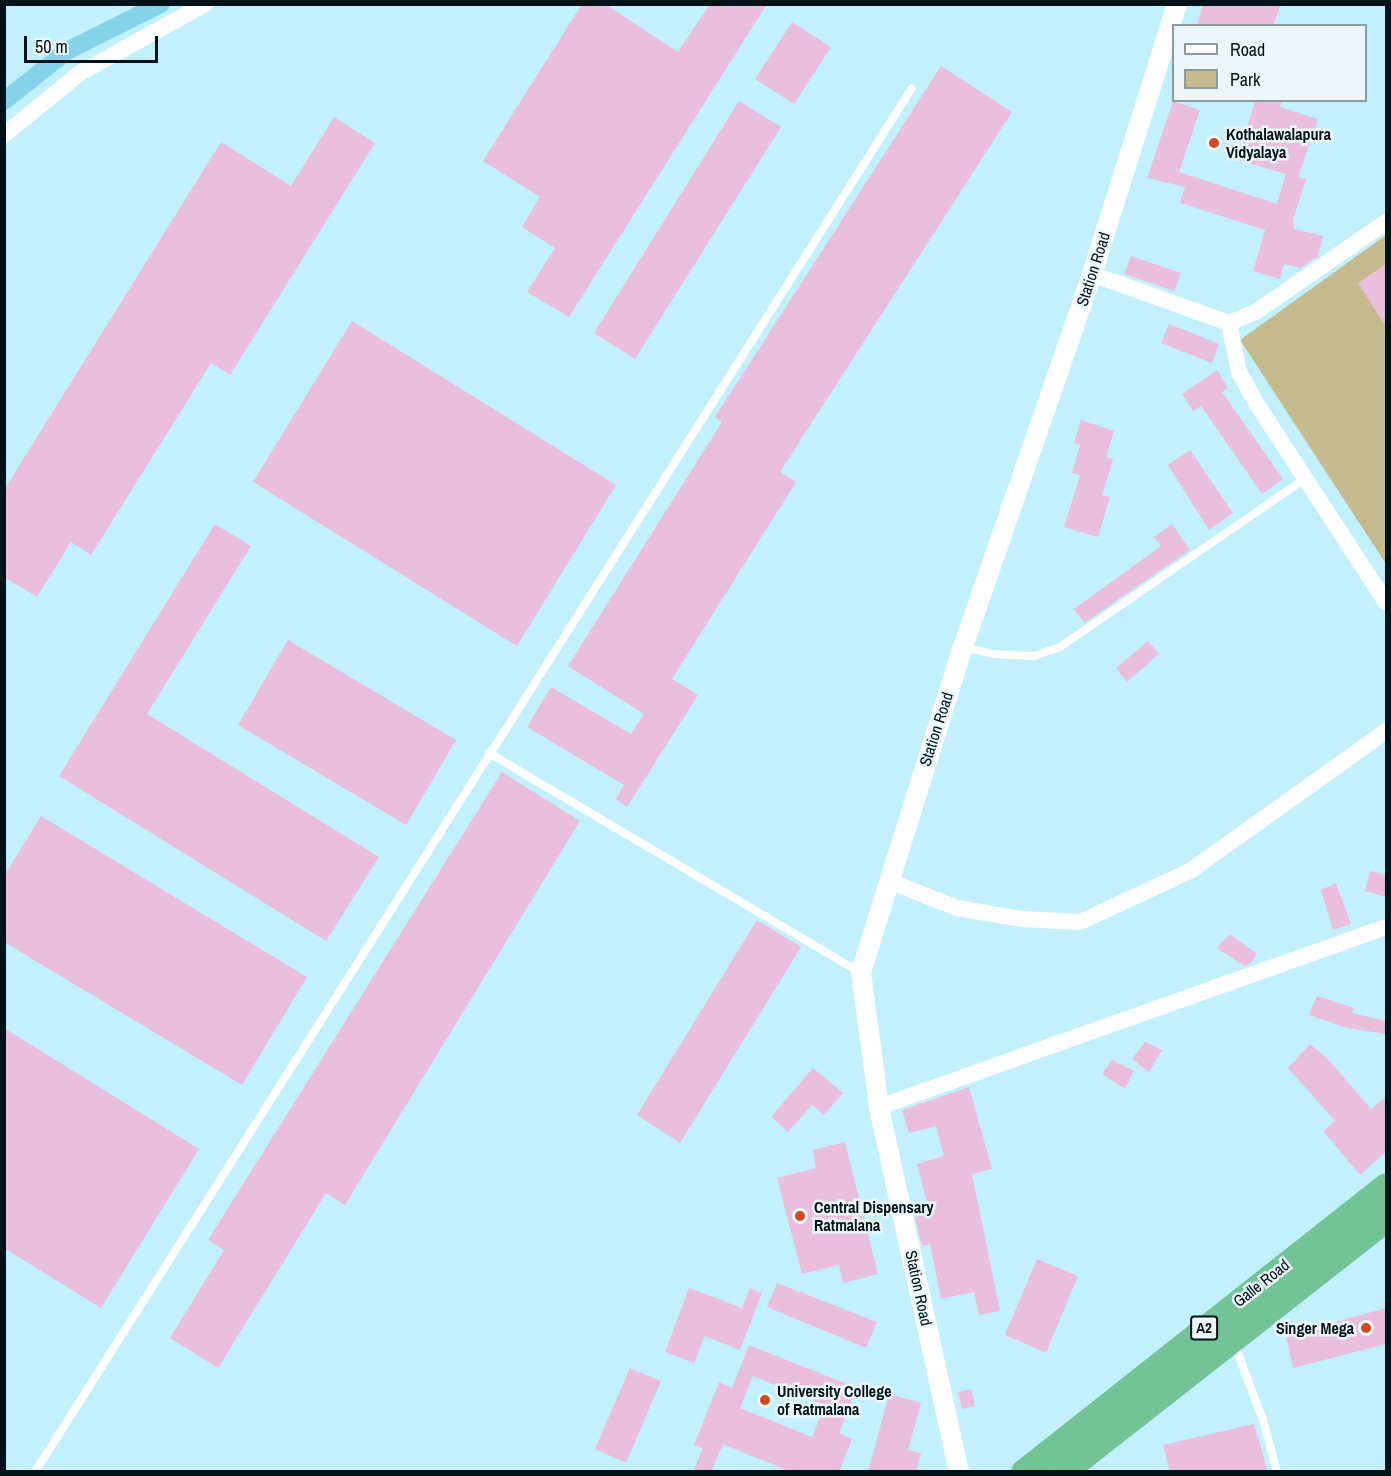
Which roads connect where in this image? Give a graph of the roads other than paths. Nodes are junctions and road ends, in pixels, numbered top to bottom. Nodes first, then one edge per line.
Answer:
1 (206, 4) edge
2 (1177, 4) edge
3 (912, 88) dead end
4 (4, 135) edge
5 (1386, 222) edge
6 (1092, 274) junction
7 (1229, 323) junction
8 (1304, 479) junction
9 (1386, 602) edge
10 (963, 647) junction
11 (1386, 731) edge
12 (489, 753) junction
13 (889, 881) junction
14 (1386, 927) edge
15 (861, 972) junction
16 (879, 1107) junction
17 (1386, 1186) edge
18 (1386, 1218) edge
19 (1232, 1337) junction
20 (35, 1472) edge
21 (959, 1472) edge
22 (1024, 1472) edge
23 (1062, 1472) edge
24 (1277, 1472) edge

1 - 4 street
2 - 6 street, Station Road
3 - 12 lane
5 - 7 street
6 - 7 street
6 - 10 street, Station Road
7 - 8 street
8 - 9 street
8 - 10 lane
10 - 13 street, Station Road
11 - 13 street
12 - 15 lane
12 - 20 lane
13 - 15 street, Station Road
14 - 16 street
15 - 16 street, Station Road
16 - 21 street, Station Road
17 - 22 highway, Galle Road / A2
18 - 19 highway, Galle Road / A2
19 - 23 highway, Galle Road / A2
19 - 24 lane

